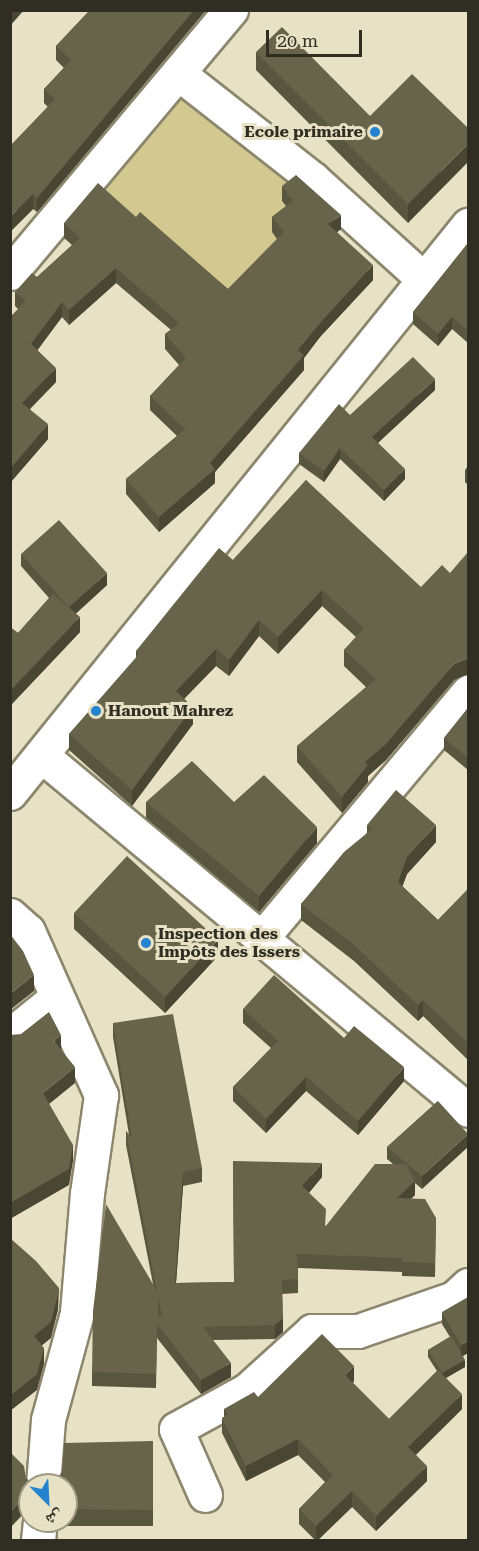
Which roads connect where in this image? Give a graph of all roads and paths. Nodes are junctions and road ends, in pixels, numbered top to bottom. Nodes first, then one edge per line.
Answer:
1 (231, 10) edge
2 (178, 73) junction
3 (468, 225) edge
4 (10, 273) edge
5 (422, 278) junction
6 (468, 692) edge
7 (41, 755) junction
8 (10, 793) edge
9 (10, 915) edge
10 (260, 940) junction
11 (57, 997) junction
12 (10, 1035) edge
13 (468, 1110) edge
14 (468, 1285) edge
15 (44, 1473) edge
16 (206, 1495) dead end

1 - 2 street
2 - 4 street
2 - 5 street
3 - 5 street
5 - 7 street
6 - 10 street
7 - 8 street
7 - 10 street
9 - 11 street
10 - 13 street
11 - 12 street
11 - 15 street
14 - 16 street

